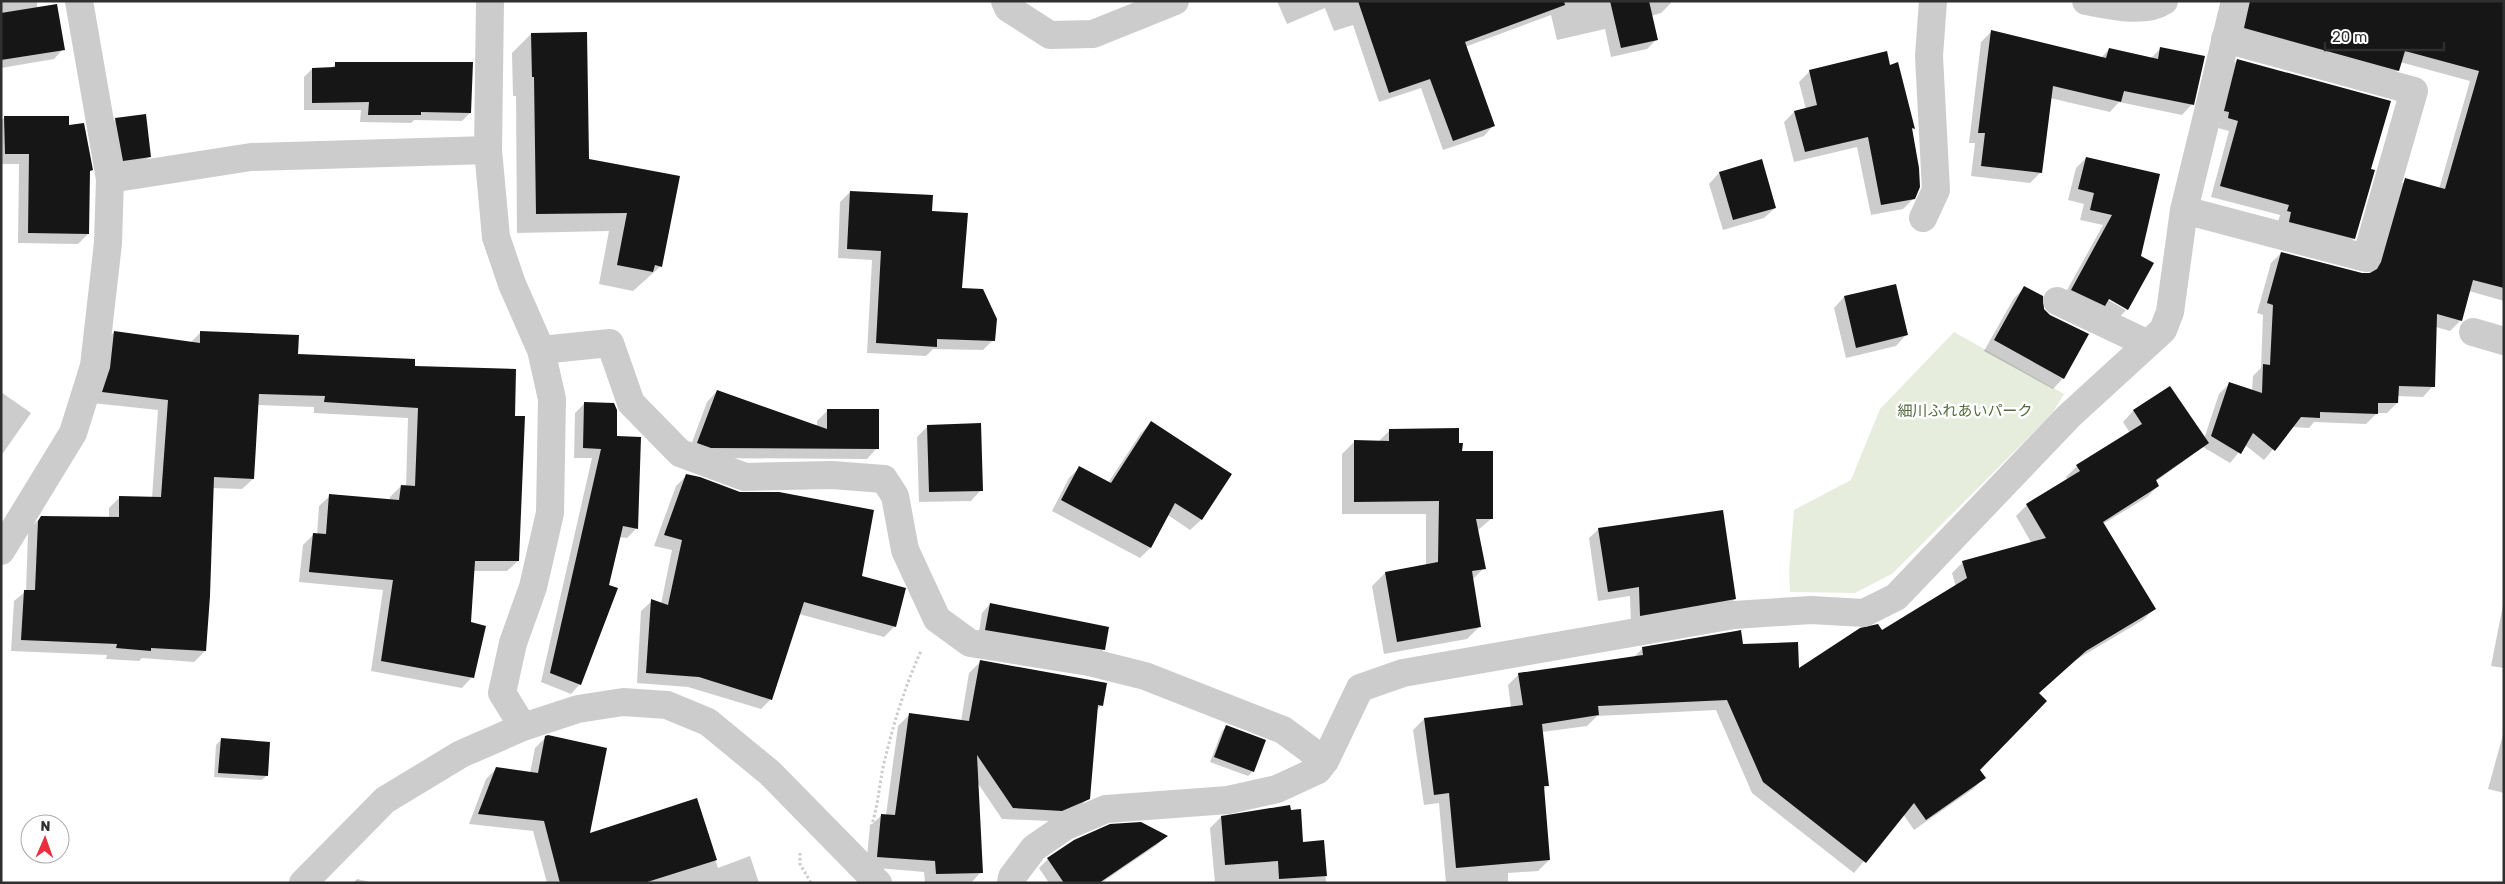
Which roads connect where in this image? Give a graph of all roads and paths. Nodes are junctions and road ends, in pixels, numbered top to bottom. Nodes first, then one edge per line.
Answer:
1 (79, 1) edge
2 (490, 1) edge
3 (1005, 1) edge
4 (1175, 1) edge
5 (1933, 1) edge
6 (2086, 1) edge
7 (2164, 1) edge
8 (2235, 1) edge
9 (2225, 39) junction
10 (488, 150) junction
11 (110, 179) junction
12 (2184, 210) junction
13 (1924, 218) dead end
14 (2057, 301) dead end
15 (2473, 332) dead end
16 (2504, 341) edge
17 (2148, 344) junction
18 (542, 350) junction
19 (1, 551) edge
20 (937, 619) junction
21 (523, 727) junction
22 (1325, 761) junction
23 (852, 856) junction
24 (303, 883) edge
25 (878, 883) edge
26 (1010, 883) edge

1 - 11 street
2 - 10 street
3 - 4 street
5 - 13 street
6 - 7 street
8 - 9 street
9 - 12 street
9 - 12 street
10 - 11 street
10 - 18 street
11 - 19 street
12 - 17 street
14 - 17 street
15 - 16 street
17 - 22 street
18 - 20 street
18 - 21 street
20 - 22 street
20 - 23 path
21 - 23 street
21 - 24 street
22 - 26 street
23 - 25 street

